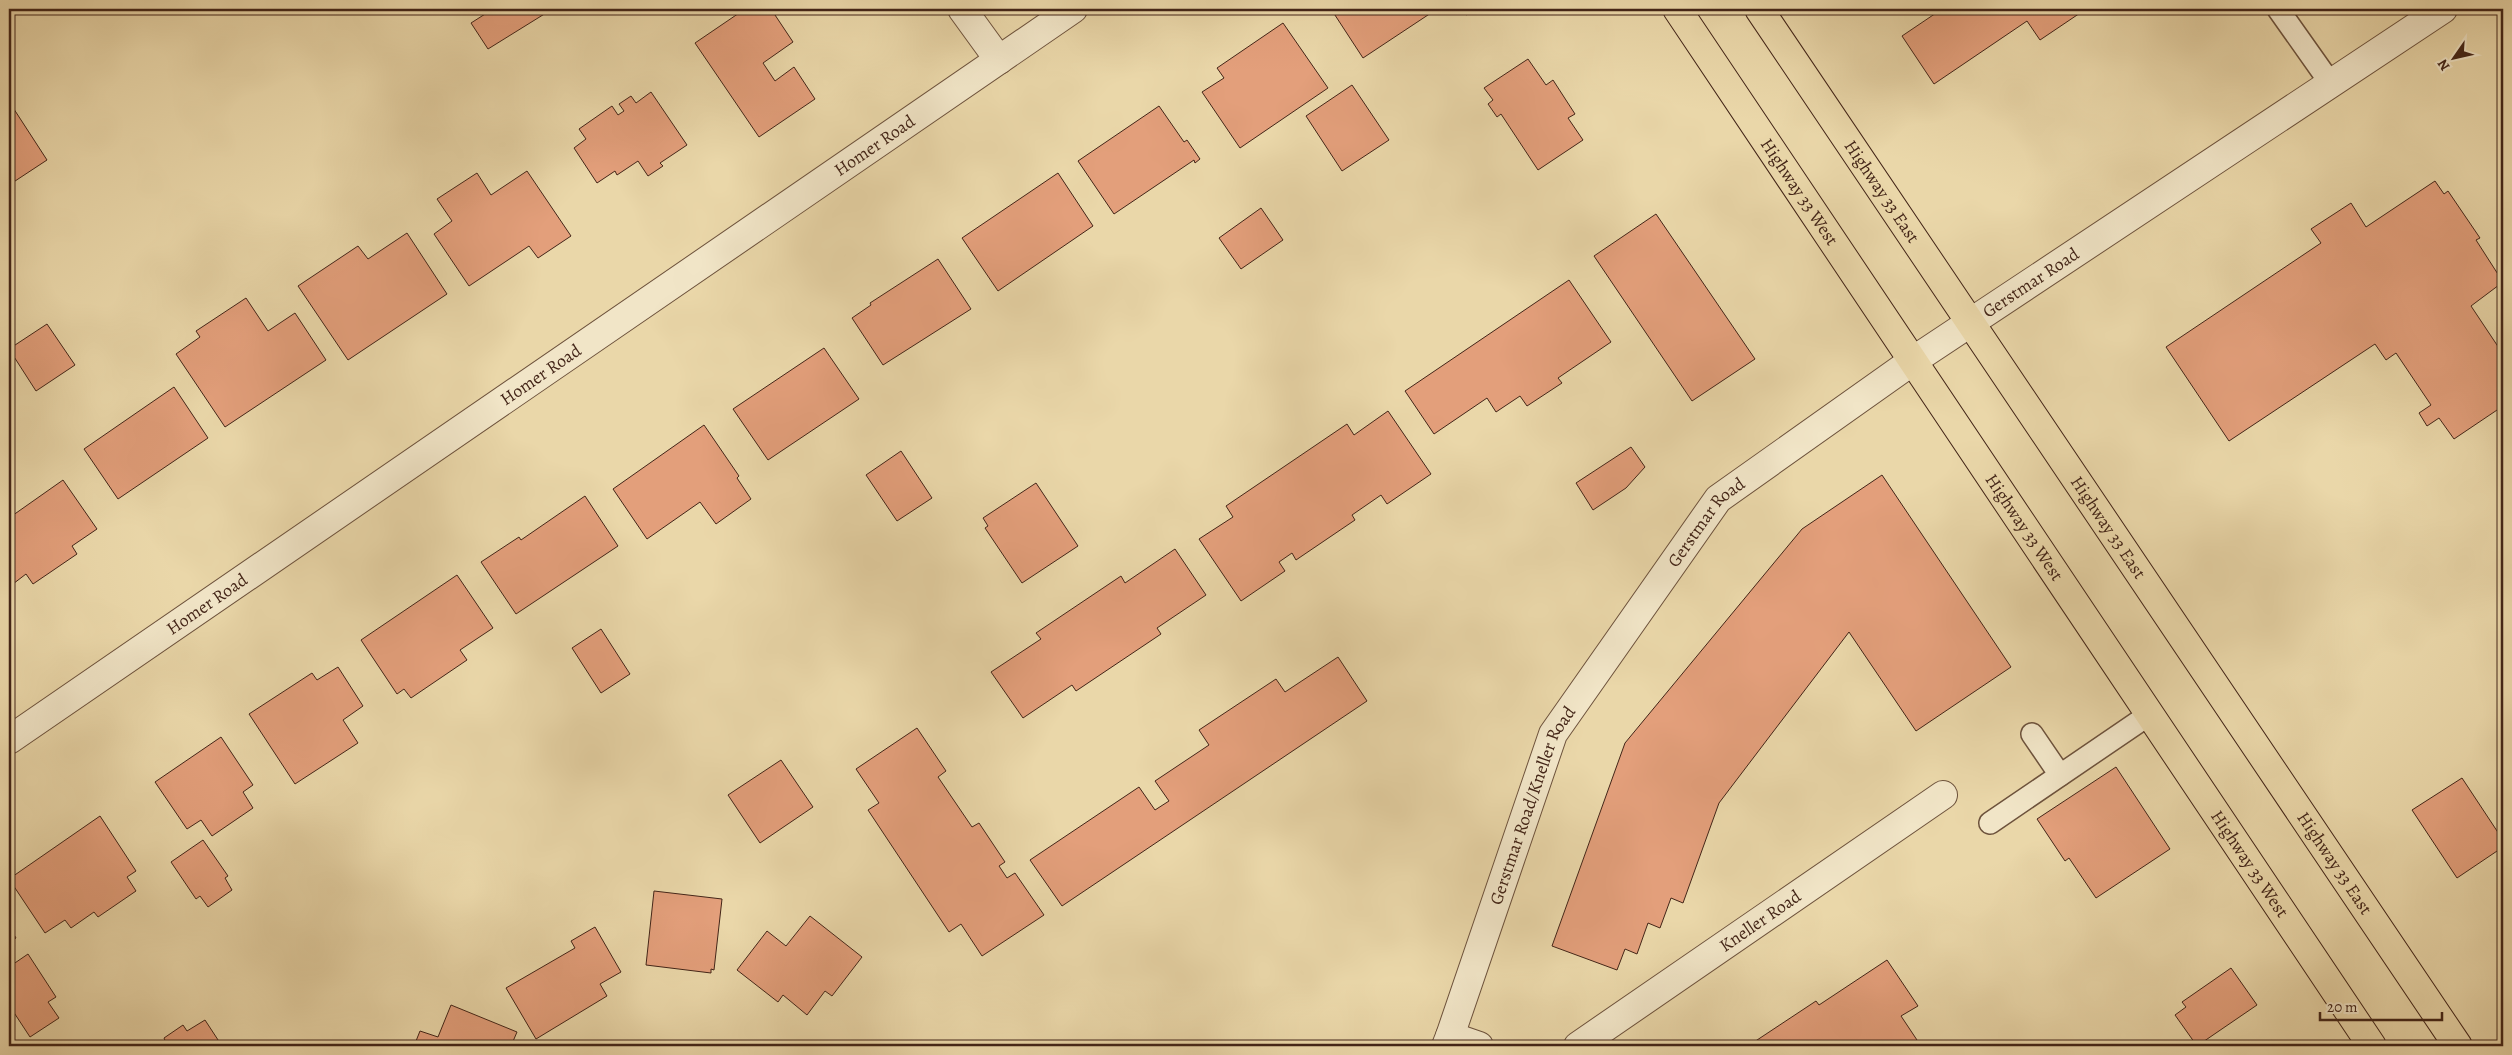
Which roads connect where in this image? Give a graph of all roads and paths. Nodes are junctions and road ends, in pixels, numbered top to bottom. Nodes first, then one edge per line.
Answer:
1 (962, 9) edge
2 (1073, 9) edge
3 (1677, 9) edge
4 (1759, 9) edge
5 (2278, 9) edge
6 (2444, 9) edge
7 (998, 60) junction
8 (2331, 84) junction
9 (1971, 323) junction
10 (1914, 360) junction
11 (1652, 594) joint
12 (2150, 714) junction
13 (2032, 734) dead end
14 (9, 740) edge
15 (2060, 775) junction
16 (1943, 795) dead end
17 (1990, 823) dead end
18 (1448, 1041) edge
19 (1479, 1046) edge
20 (1578, 1046) edge
21 (2372, 1046) edge
22 (2458, 1046) edge

1 - 7 street
2 - 7 street, Homer Road
3 - 10 main road, Highway 33 West
4 - 9 main road, Highway 33 East
5 - 8 lane
6 - 8 street, Gerstmar Road
7 - 14 street, Homer Road
8 - 9 street, Gerstmar Road
9 - 10 street, Gerstmar Road
9 - 22 main road, Highway 33 East
10 - 11 street, Gerstmar Road
10 - 12 main road, Highway 33 West
11 - 18 street, Gerstmar Road/Kneller Road
12 - 15 lane
12 - 21 main road, Highway 33 West
13 - 15 lane
15 - 17 lane
16 - 20 street, Kneller Road
18 - 19 street

